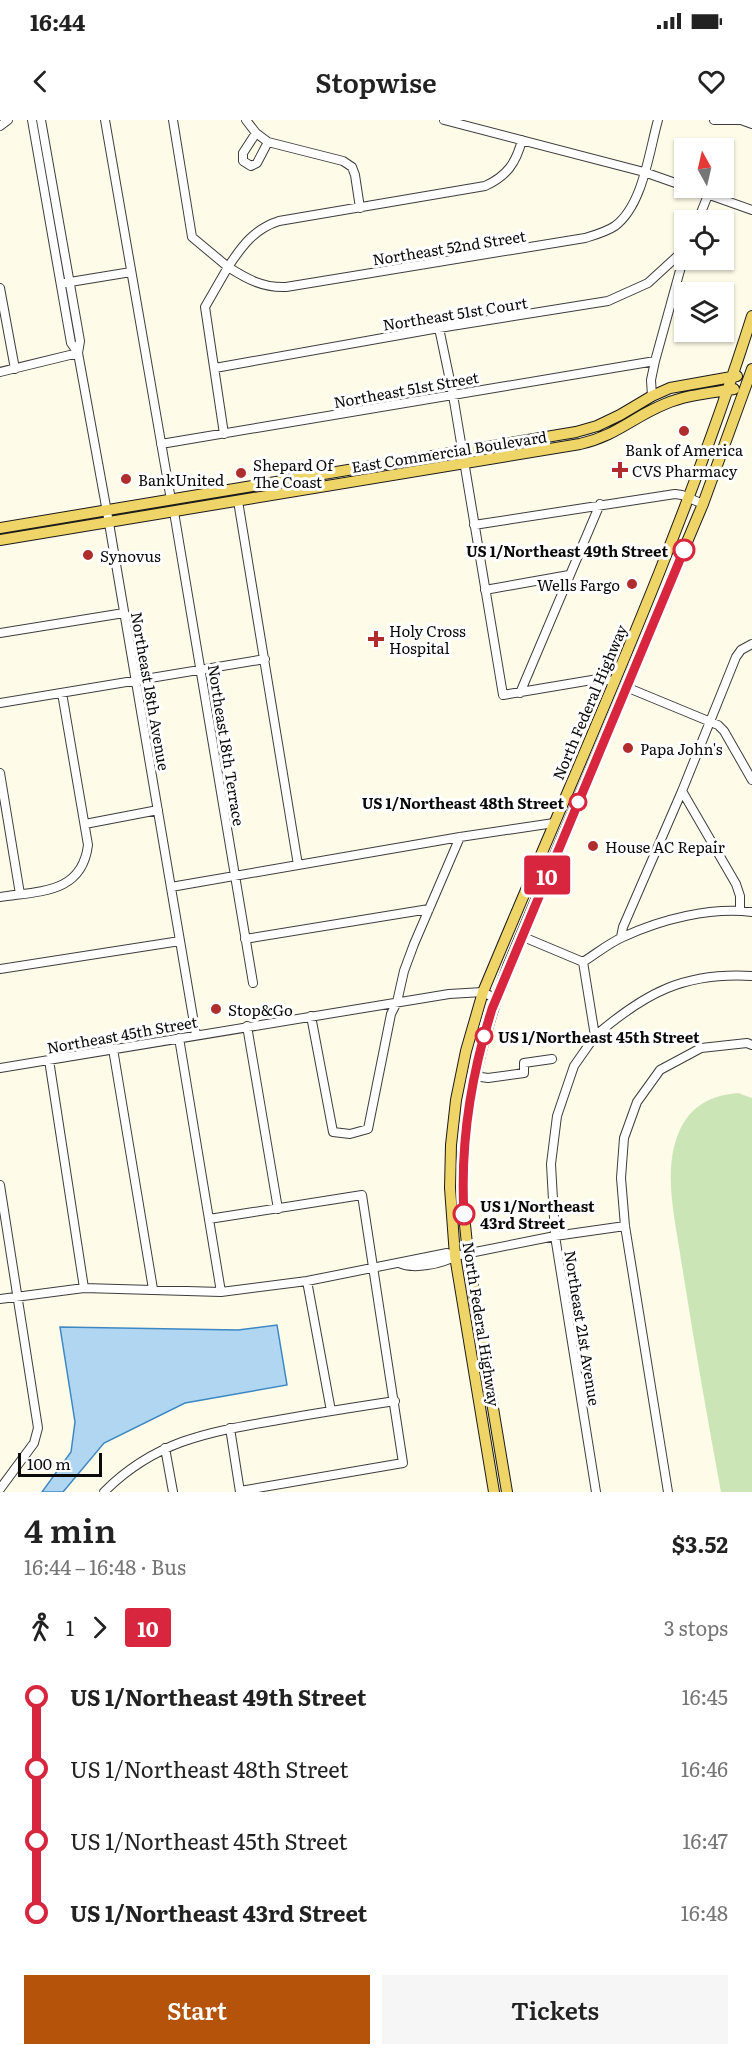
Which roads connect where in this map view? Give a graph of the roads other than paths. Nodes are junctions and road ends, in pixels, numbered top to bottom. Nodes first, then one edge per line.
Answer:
1 (8, 120) edge
2 (32, 120) edge
3 (41, 120) edge
4 (105, 120) edge
5 (173, 120) edge
6 (246, 120) edge
7 (444, 120) edge
8 (658, 120) edge
9 (714, 120) edge
10 (722, 120) edge
11 (752, 124) edge
12 (0, 126) edge
13 (256, 133) junction
14 (522, 140) junction
15 (268, 142) junction
16 (644, 172) junction
17 (674, 182) edge
18 (717, 198) edge
19 (360, 208) junction
20 (752, 210) edge
21 (674, 259) edge
22 (228, 267) junction
23 (680, 270) edge
24 (131, 272) junction
25 (65, 283) junction
26 (0, 288) edge
27 (752, 316) edge
28 (439, 328) junction
29 (78, 353) junction
30 (655, 361) junction
31 (215, 368) junction
32 (15, 369) junction
33 (0, 372) edge
34 (751, 372) edge
35 (733, 377) junction
36 (749, 387) edge
37 (728, 390) junction
38 (703, 394) junction
39 (453, 395) junction
40 (652, 396) junction
41 (719, 416) junction
42 (224, 434) junction
43 (161, 444) junction
44 (462, 458) junction
45 (326, 474) junction
46 (307, 490) junction
47 (689, 498) junction
48 (171, 500) junction
49 (238, 501) junction
50 (600, 504) junction
51 (703, 504) junction
52 (107, 511) junction
53 (174, 512) junction
54 (110, 523) junction
55 (474, 525) junction
56 (0, 528) edge
57 (0, 540) edge
58 (569, 575) junction
59 (485, 590) junction
60 (652, 591) junction
61 (658, 610) junction
62 (124, 613) junction
63 (0, 633) edge
64 (752, 644) edge
65 (624, 656) junction
66 (265, 659) junction
67 (201, 669) junction
68 (136, 680) junction
69 (614, 681) junction
70 (626, 687) junction
71 (62, 693) junction
72 (520, 693) junction
73 (0, 703) edge
74 (616, 710) junction
75 (709, 721) junction
76 (0, 773) edge
77 (752, 780) edge
78 (682, 791) junction
79 (158, 810) junction
80 (554, 823) junction
81 (85, 824) junction
82 (460, 837) junction
83 (298, 865) junction
84 (235, 877) junction
85 (171, 887) junction
86 (20, 894) junction
87 (0, 897) edge
88 (429, 909) junction
89 (740, 910) junction
90 (752, 912) edge
91 (515, 916) junction
92 (521, 936) junction
93 (621, 937) junction
94 (245, 939) junction
95 (180, 941) junction
96 (583, 962) junction
97 (0, 969) edge
98 (752, 976) edge
99 (253, 983) dead end
100 (483, 992) junction
101 (496, 999) junction
102 (397, 1002) junction
103 (311, 1016) junction
104 (247, 1026) junction
105 (195, 1035) junction
106 (595, 1036) junction
107 (179, 1038) junction
108 (752, 1045) edge
109 (113, 1049) junction
110 (552, 1059) dead end
111 (49, 1060) junction
112 (0, 1068) edge
113 (474, 1076) junction
114 (453, 1127) junction
115 (466, 1128) junction
116 (0, 1185) edge
117 (278, 1209) junction
118 (209, 1219) junction
119 (625, 1226) junction
120 (555, 1236) junction
121 (469, 1253) junction
122 (455, 1256) junction
123 (375, 1269) junction
124 (307, 1281) junction
125 (84, 1288) junction
126 (153, 1289) junction
127 (221, 1292) junction
128 (18, 1296) junction
129 (0, 1299) edge
130 (471, 1355) junction
131 (486, 1364) junction
132 (395, 1401) junction
133 (331, 1411) junction
134 (230, 1428) junction
135 (165, 1448) junction
136 (0, 1489) edge
137 (105, 1491) edge
138 (172, 1492) edge
139 (240, 1492) edge
140 (494, 1492) edge
141 (507, 1492) edge
142 (596, 1492) edge
143 (668, 1492) edge

1 - 12 street
2 - 25 street, Northeast 18th Avenue
3 - 25 street, Northeast 18th Avenue
4 - 24 street
5 - 22 street, Northeast 52nd Street
6 - 13 street
7 - 14 street
8 - 16 street, Northeast 52nd Street
9 - 10 street
10 - 11 street
13 - 15 street
13 - 15 street
14 - 16 street
14 - 19 street
15 - 19 street
16 - 17 street
16 - 22 street, Northeast 52nd Street
18 - 20 street
19 - 22 street
21 - 28 street, Northeast 51st Court
22 - 31 street
23 - 30 street
24 - 25 street
24 - 43 street
25 - 29 street, Northeast 18th Avenue
26 - 32 street
27 - 35 main road, North Federal Highway
28 - 31 street, Northeast 51st Court
28 - 39 street
29 - 32 street
29 - 52 street, Northeast 18th Avenue
30 - 39 street, Northeast 51st Street
30 - 40 street
31 - 42 street
32 - 33 street
34 - 35 main road, East Commercial Boulevard
34 - 36 main road, North Federal Highway
35 - 37 main road, North Federal Highway
35 - 40 main road, East Commercial Boulevard
36 - 37 main road, East Commercial Boulevard
36 - 51 main road, North Federal Highway
37 - 38 main road, East Commercial Boulevard
37 - 41 main road, North Federal Highway
38 - 41 main road
38 - 44 main road, East Commercial Boulevard
39 - 42 street, Northeast 51st Street
39 - 44 street
40 - 44 main road, East Commercial Boulevard
41 - 47 main road, North Federal Highway
42 - 43 street, Northeast 51st Street
43 - 48 street
44 - 45 main road, East Commercial Boulevard
44 - 46 main road, East Commercial Boulevard
44 - 55 street
45 - 46 main road
45 - 48 main road, East Commercial Boulevard
46 - 49 main road, East Commercial Boulevard
47 - 50 street
47 - 51 street
47 - 60 main road, North Federal Highway
48 - 52 main road, East Commercial Boulevard
49 - 53 main road, East Commercial Boulevard
49 - 66 street
50 - 55 street
50 - 58 street
51 - 61 main road, North Federal Highway
52 - 54 street, Northeast 18th Avenue
52 - 56 main road, East Commercial Boulevard
53 - 54 main road, East Commercial Boulevard
53 - 67 street, Northeast 18th Terrace
54 - 57 main road, East Commercial Boulevard
54 - 62 street, Northeast 18th Avenue
55 - 59 street
58 - 59 street
58 - 72 street
59 - 72 street
60 - 61 main road
60 - 65 main road, North Federal Highway
61 - 70 main road, North Federal Highway
62 - 63 street
62 - 68 street, Northeast 18th Avenue
64 - 75 street
65 - 69 main road, North Federal Highway
65 - 70 main road
66 - 67 street
66 - 83 street
67 - 68 street
67 - 84 street, Northeast 18th Terrace
68 - 71 street
68 - 79 street, Northeast 18th Avenue
69 - 72 street
69 - 74 main road
69 - 80 main road, North Federal Highway
70 - 74 main road, North Federal Highway
70 - 75 street
71 - 73 street
71 - 81 street
74 - 92 main road, North Federal Highway
75 - 77 street
75 - 78 street
76 - 86 street
78 - 89 street
78 - 93 street
79 - 81 street
79 - 85 street, Northeast 18th Avenue
80 - 82 street
80 - 91 main road, North Federal Highway
81 - 86 street
82 - 83 street
82 - 88 street
83 - 84 street
84 - 85 street
84 - 94 street, Northeast 18th Terrace
85 - 95 street, Northeast 18th Avenue
86 - 87 street
88 - 94 street
88 - 102 street
89 - 90 street
89 - 93 street
91 - 92 main road
91 - 100 main road, North Federal Highway
92 - 96 street
92 - 101 main road, North Federal Highway
93 - 96 street
94 - 99 street, Northeast 18th Terrace
95 - 97 street
95 - 105 street, Northeast 18th Avenue
96 - 106 street
98 - 106 street, Northeast 21st Avenue
100 - 101 street
100 - 102 street, Northeast 45th Street
100 - 114 main road, North Federal Highway
101 - 113 main road, North Federal Highway
102 - 103 street, Northeast 45th Street
102 - 103 street
103 - 104 street, Northeast 45th Street
104 - 105 street, Northeast 45th Street
104 - 117 street
105 - 107 street, Northeast 45th Street
106 - 120 street, Northeast 21st Avenue
107 - 109 street, Northeast 45th Street
107 - 118 street
108 - 119 street
109 - 111 street, Northeast 45th Street
109 - 126 street
110 - 113 street
111 - 112 street, Northeast 45th Street
111 - 125 street
113 - 115 main road, North Federal Highway
114 - 115 street
114 - 122 main road, North Federal Highway
115 - 121 main road, North Federal Highway
116 - 128 street
117 - 118 street
117 - 123 street
118 - 127 street
119 - 120 street
119 - 143 street
120 - 121 street
120 - 142 street, Northeast 21st Avenue
121 - 122 street
121 - 131 main road, North Federal Highway
122 - 123 street
122 - 130 main road, North Federal Highway
123 - 124 street
123 - 132 street
124 - 127 street
124 - 133 street
125 - 126 street
125 - 128 street
126 - 127 street
128 - 129 street
128 - 136 street
130 - 131 main road
130 - 140 main road, North Federal Highway
131 - 141 main road, North Federal Highway
132 - 133 street
132 - 139 street
133 - 134 street
134 - 135 street
134 - 139 street
135 - 137 street
135 - 138 street

